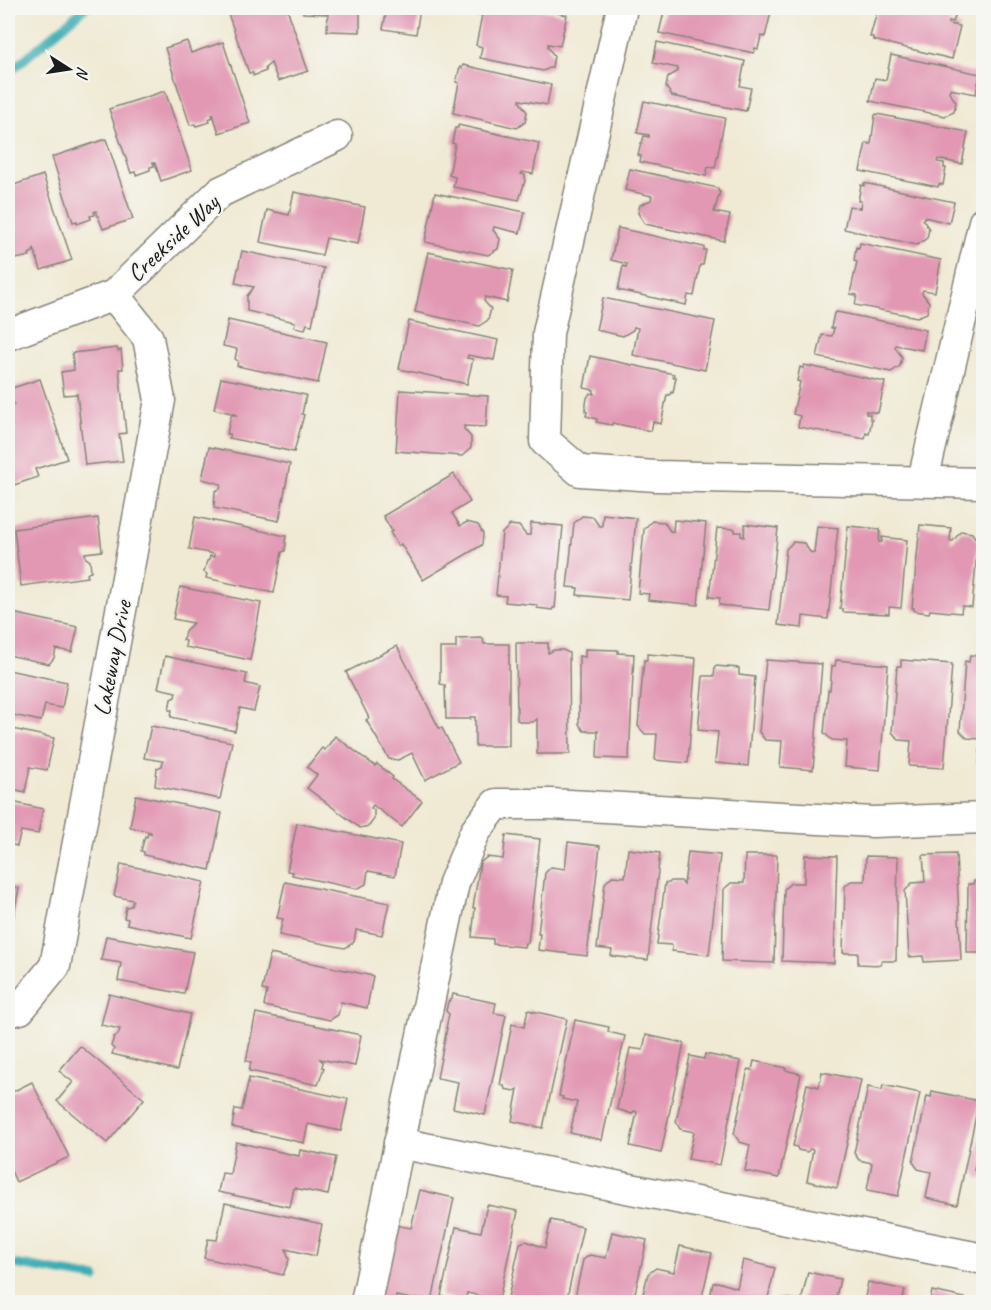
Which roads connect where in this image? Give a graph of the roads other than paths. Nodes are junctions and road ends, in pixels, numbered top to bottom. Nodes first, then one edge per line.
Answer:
1 (622, 8) edge
2 (337, 136) dead end
3 (984, 222) edge
4 (114, 295) junction
5 (8, 335) edge
6 (923, 480) junction
7 (984, 483) edge
8 (984, 818) edge
9 (8, 1012) edge
10 (399, 1143) junction
11 (984, 1259) edge
12 (366, 1302) edge

1 - 6 street
2 - 4 street, Creekside Way
3 - 6 street
4 - 5 street, Creekside Way
4 - 9 street, Lakeway Drive
6 - 7 street
8 - 10 street
10 - 11 street
10 - 12 street

